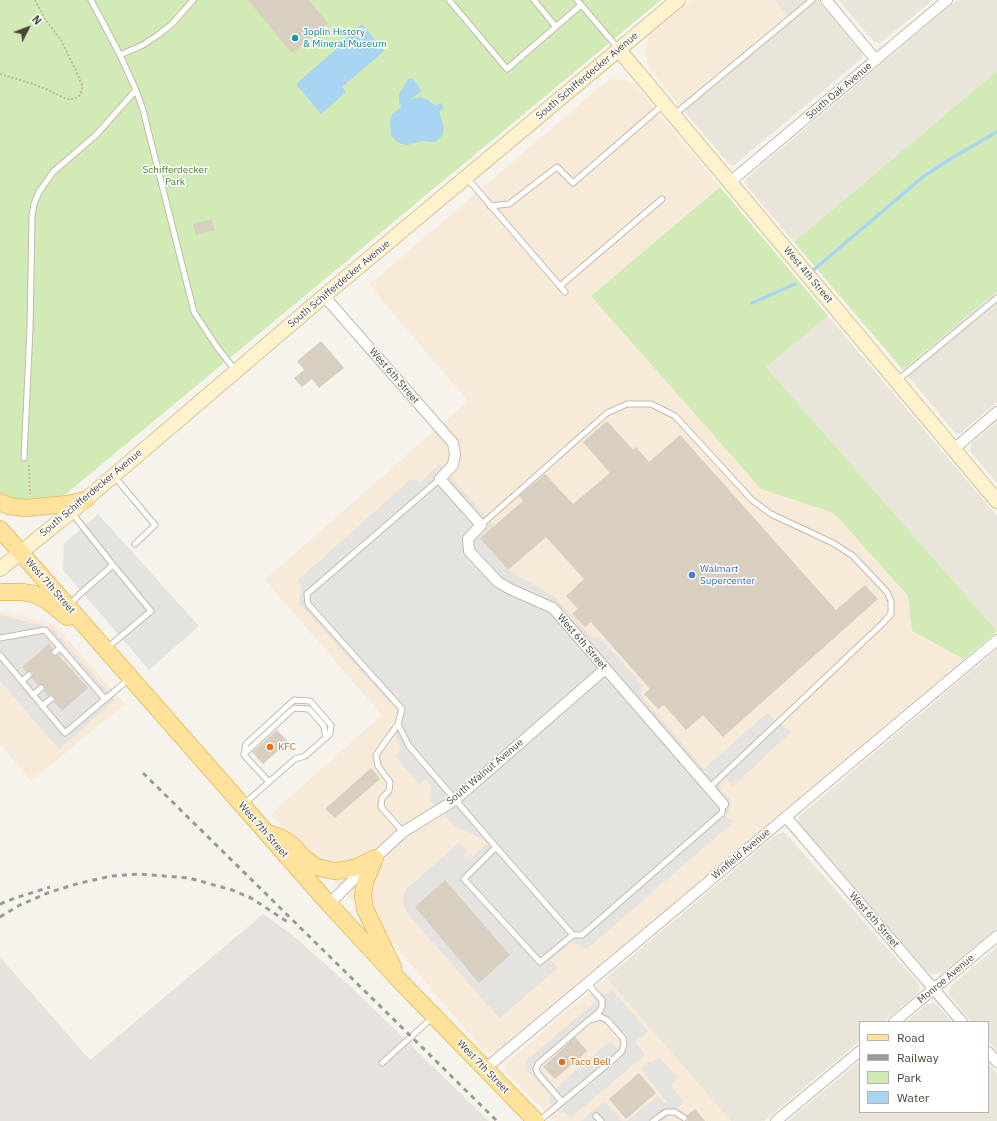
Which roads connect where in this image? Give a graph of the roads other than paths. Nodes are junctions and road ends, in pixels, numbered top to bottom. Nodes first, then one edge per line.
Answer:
1 (91, 0) edge
2 (193, 0) edge
3 (449, 0) edge
4 (534, 0) edge
5 (577, 0) edge
6 (678, 0) edge
7 (812, 0) edge
8 (826, 0) edge
9 (947, 0) edge
10 (581, 5) junction
11 (556, 27) junction
12 (619, 50) junction
13 (120, 55) junction
14 (876, 60) junction
15 (136, 90) junction
16 (669, 109) junction
17 (466, 177) junction
18 (730, 182) junction
19 (662, 199) dead end
20 (490, 206) junction
21 (560, 286) junction
22 (565, 292) dead end
23 (324, 296) junction
24 (997, 298) edge
25 (236, 370) junction
26 (896, 381) junction
27 (997, 412) edge
28 (954, 449) junction
29 (24, 458) road end
30 (114, 475) junction
31 (440, 479) junction
32 (85, 500) junction
33 (997, 501) edge
34 (0, 502) edge
35 (71, 512) junction
36 (481, 525) junction
37 (0, 529) edge
38 (135, 544) dead end
39 (21, 553) junction
40 (113, 565) junction
41 (0, 569) edge
42 (0, 592) edge
43 (68, 607) junction
44 (83, 624) junction
45 (0, 638) edge
46 (997, 640) edge
47 (60, 648) junction
48 (105, 649) junction
49 (55, 652) dead end
50 (0, 655) edge
51 (605, 669) junction
52 (29, 675) dead end
53 (130, 678) junction
54 (22, 682) junction
55 (41, 688) dead end
56 (33, 695) junction
57 (51, 699) dead end
58 (105, 699) junction
59 (42, 706) junction
60 (398, 724) junction
61 (326, 738) junction
62 (244, 755) junction
63 (269, 782) junction
64 (709, 788) junction
65 (455, 800) junction
66 (723, 804) joint
67 (242, 806) junction
68 (786, 817) junction
69 (264, 831) junction
70 (403, 832) junction
71 (496, 847) junction
72 (374, 858) junction
73 (329, 904) junction
74 (573, 935) junction
75 (997, 936) edge
76 (400, 981) junction
77 (587, 983) junction
78 (933, 989) junction
79 (434, 1016) junction
80 (589, 1020) junction
81 (895, 1021) edge
82 (961, 1021) edge
83 (859, 1052) edge
84 (989, 1053) edge
85 (997, 1062) edge
86 (382, 1063) dead end
87 (485, 1069) junction
88 (562, 1102) junction
89 (596, 1116) dead end
90 (684, 1118) dead end
91 (538, 1121) edge
92 (601, 1121) edge
93 (654, 1121) edge
94 (776, 1121) edge

1 - 13 lane
2 - 13 lane
3 - 11 lane
4 - 11 lane
5 - 10 lane
6 - 12 main road, South Schifferdecker Avenue
7 - 16 lane
8 - 14 street
9 - 14 street, South Oak Avenue
10 - 11 lane
10 - 12 lane
12 - 16 main road, West 4th Street
12 - 17 main road, South Schifferdecker Avenue
13 - 15 lane
14 - 18 street, South Oak Avenue
15 - 25 lane
15 - 29 lane
16 - 18 main road, West 4th Street
16 - 20 lane
17 - 20 lane
17 - 23 main road, South Schifferdecker Avenue
18 - 26 main road, West 4th Street
19 - 21 lane
20 - 21 lane
21 - 22 lane
23 - 25 main road, South Schifferdecker Avenue
23 - 31 street, West 6th Street
24 - 26 lane
25 - 30 main road, South Schifferdecker Avenue
26 - 28 main road, West 4th Street
27 - 28 street
28 - 33 main road, West 4th Street
30 - 32 main road, South Schifferdecker Avenue
30 - 38 lane
31 - 36 street
31 - 60 lane
32 - 34 main road
32 - 35 main road, South Schifferdecker Avenue
35 - 39 main road, South Schifferdecker Avenue
35 - 40 lane
36 - 51 street, West 6th Street
36 - 64 lane
37 - 39 main road, West 7th Street
39 - 41 main road, South Schifferdecker Avenue
39 - 43 main road, West 7th Street
40 - 43 lane
40 - 48 lane
42 - 44 main road
43 - 44 main road, West 7th Street
44 - 48 main road, West 7th Street
45 - 47 lane
46 - 68 street, Winfield Avenue
47 - 49 lane
47 - 58 lane
48 - 53 main road, West 7th Street
50 - 54 lane
51 - 64 street, West 6th Street
51 - 65 street, South Walnut Avenue
52 - 54 lane
53 - 58 lane
53 - 67 main road, West 7th Street
54 - 56 lane
55 - 56 lane
56 - 59 lane
57 - 59 lane
58 - 59 lane
60 - 65 lane
60 - 70 lane
61 - 62 lane
61 - 62 lane
61 - 63 lane
62 - 63 lane
63 - 67 lane
64 - 66 street, West 6th Street
65 - 70 street, South Walnut Avenue
65 - 71 lane
66 - 74 lane
67 - 69 main road, West 7th Street
68 - 77 street, Winfield Avenue
68 - 78 street, West 6th Street
69 - 72 main road
69 - 73 main road, West 7th Street
70 - 72 street, South Walnut Avenue
71 - 74 lane
71 - 74 lane
72 - 73 street, South Walnut Avenue
72 - 76 main road
73 - 76 main road, West 7th Street
75 - 78 street, Monroe Avenue
76 - 79 main road, West 7th Street
77 - 80 lane
77 - 87 street, Winfield Avenue
78 - 81 street, Monroe Avenue
78 - 82 street, West 6th Street
79 - 86 lane
79 - 87 main road, West 7th Street
80 - 88 lane
80 - 88 lane
83 - 94 street
84 - 85 street
87 - 91 main road, West 7th Street
88 - 91 lane
89 - 92 lane
90 - 93 lane

